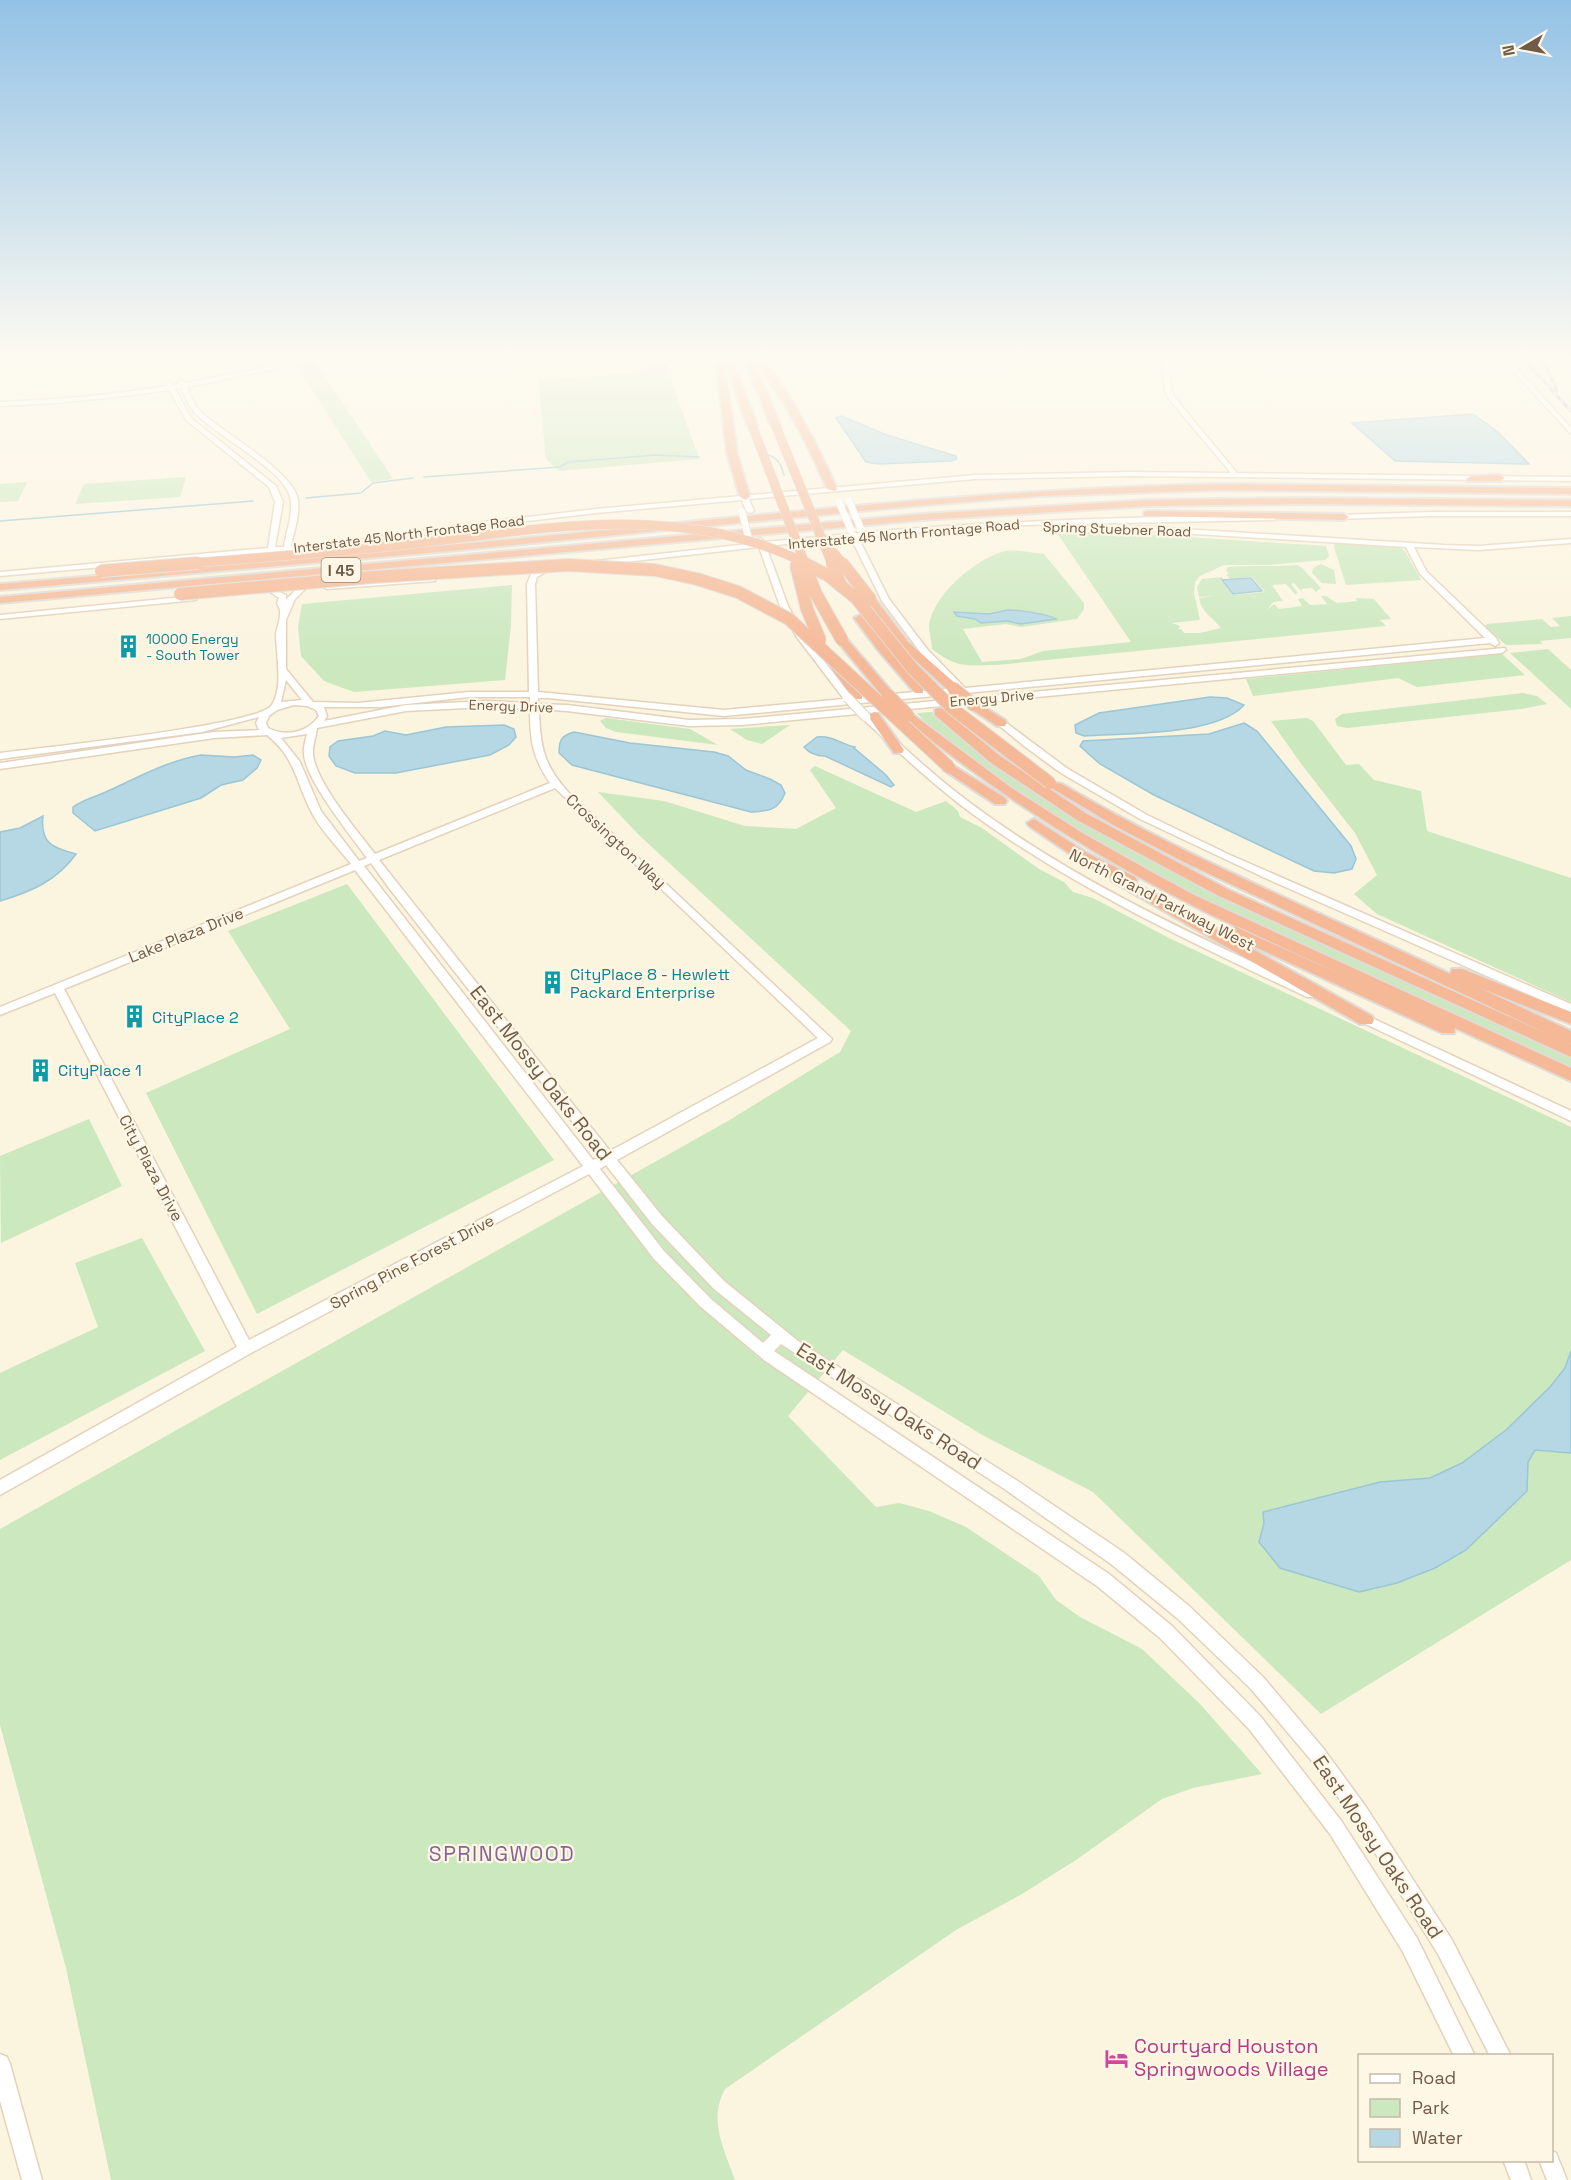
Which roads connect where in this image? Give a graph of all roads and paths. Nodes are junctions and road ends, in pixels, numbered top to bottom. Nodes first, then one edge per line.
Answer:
1 (236, 457) edge
2 (255, 457) edge
3 (733, 457) edge
4 (764, 457) edge
5 (789, 457) edge
6 (816, 457) edge
7 (1221, 457) edge
8 (1234, 472) junction
9 (1571, 472) edge
10 (1130, 474) junction
11 (1500, 478) junction
12 (1571, 479) edge
13 (849, 487) junction
14 (832, 489) junction
15 (1571, 491) edge
16 (745, 497) junction
17 (727, 499) junction
18 (1571, 503) edge
19 (884, 505) junction
20 (746, 511) junction
21 (1571, 514) edge
22 (922, 517) junction
23 (1344, 517) junction
24 (1260, 518) junction
25 (789, 526) junction
26 (940, 529) junction
27 (598, 534) junction
28 (852, 534) junction
29 (874, 535) junction
30 (1257, 535) junction
31 (683, 540) junction
32 (823, 540) junction
33 (1571, 541) edge
34 (760, 542) junction
35 (1409, 546) junction
36 (741, 548) junction
37 (287, 549) junction
38 (860, 549) junction
39 (271, 550) junction
40 (766, 557) junction
41 (99, 568) junction
42 (545, 570) junction
43 (518, 572) junction
44 (0, 574) edge
45 (0, 580) edge
46 (531, 584) junction
47 (0, 587) edge
48 (301, 589) junction
49 (269, 592) junction
50 (0, 600) edge
51 (0, 610) edge
52 (285, 612) junction
53 (0, 617) edge
54 (1493, 640) junction
55 (1234, 665) junction
56 (281, 668) junction
57 (1241, 675) junction
58 (957, 688) junction
59 (853, 697) junction
60 (535, 701) junction
61 (311, 704) junction
62 (272, 709) junction
63 (739, 712) junction
64 (742, 722) junction
65 (1001, 723) joint
66 (315, 727) junction
67 (269, 733) junction
68 (898, 750) joint
69 (0, 756) edge
70 (0, 766) edge
71 (555, 784) junction
72 (1083, 856) junction
73 (372, 858) junction
74 (356, 865) junction
75 (1326, 922) junction
76 (441, 945) junction
77 (425, 953) junction
78 (57, 987) junction
79 (1571, 1009) edge
80 (0, 1011) edge
81 (1571, 1017) edge
82 (1366, 1020) junction
83 (1571, 1038) edge
84 (826, 1039) joint
85 (516, 1040) junction
86 (500, 1048) junction
87 (1571, 1051) edge
88 (1571, 1077) edge
89 (1571, 1116) edge
90 (608, 1159) junction
91 (592, 1166) junction
92 (781, 1335) junction
93 (246, 1349) junction
94 (764, 1351) junction
95 (0, 1488) edge
96 (1464, 2054) edge
97 (1500, 2054) edge
98 (0, 2064) edge
99 (1514, 2162) edge
100 (1550, 2162) edge
101 (32, 2180) edge
102 (1521, 2180) edge
103 (1557, 2180) edge

1 - 39 street
2 - 37 street
3 - 16 highway
4 - 25 highway, bridge
5 - 32 highway, North Grand Parkway West, bridge
6 - 14 highway
7 - 8 street
8 - 9 street
8 - 10 street
10 - 11 street, Interstate 45 North Frontage Road
10 - 13 street, Interstate 45 North Frontage Road
11 - 12 street, Interstate 45 North Frontage Road
11 - 19 highway
13 - 14 street, Interstate 45 North Frontage Road
13 - 29 street, bridge
14 - 16 street, Interstate 45 North Frontage Road
14 - 28 street, bridge
15 - 19 highway, I 45
16 - 17 street, Interstate 45 North Frontage Road
16 - 20 street
17 - 20 street
17 - 37 street, Interstate 45 North Frontage Road
18 - 22 highway, I 45
19 - 27 highway, I 45
20 - 34 street
20 - 36 street, bridge
21 - 23 street, Interstate 45 North Frontage Road
22 - 23 highway
22 - 31 highway, I 45
23 - 24 street, Interstate 45 North Frontage Road
24 - 26 street, Interstate 45 North Frontage Road
24 - 30 street
25 - 59 highway, bridge
25 - 88 highway, North Grand Parkway West, bridge
26 - 29 street, Interstate 45 North Frontage Road
26 - 30 street, Spring Stuebner Road
27 - 41 highway
27 - 47 highway, I 45
28 - 29 street, Interstate 45 North Frontage Road
28 - 34 street, Interstate 45 North Frontage Road
28 - 38 street
30 - 35 street, Spring Stuebner Road
31 - 49 highway
31 - 50 highway, I 45
32 - 58 highway, bridge
32 - 87 highway, North Grand Parkway West, bridge
33 - 35 street, Spring Stuebner Road
34 - 36 street, Interstate 45 North Frontage Road
34 - 40 street
35 - 54 street
36 - 42 street, Interstate 45 North Frontage Road
37 - 39 street, Interstate 45 North Frontage Road
38 - 40 street
38 - 58 street
39 - 41 street, Interstate 45 North Frontage Road
40 - 59 street
41 - 44 street, Interstate 45 North Frontage Road
41 - 45 highway
41 - 75 highway, bridge
42 - 43 street, Interstate 45 North Frontage Road
42 - 46 street
43 - 46 street
43 - 48 street, Interstate 45 North Frontage Road
46 - 60 street, Crossington Way
48 - 49 street, Interstate 45 North Frontage Road
48 - 52 street
49 - 52 street
49 - 53 street, Interstate 45 North Frontage Road
51 - 72 highway, bridge
52 - 56 street
54 - 55 street, Energy Drive
54 - 57 street, Energy Drive
55 - 57 street
55 - 63 street, Energy Drive
56 - 61 street
56 - 62 street
57 - 64 street, Energy Drive
58 - 65 highway, bridge
59 - 68 highway
60 - 61 street, Energy Drive
60 - 63 street, Energy Drive
60 - 64 street, Energy Drive
60 - 66 street, Energy Drive
60 - 71 street, Crossington Way
61 - 62 street, Energy Drive
61 - 66 street, East Mossy Oaks Road
62 - 67 street
62 - 69 street
63 - 64 street
65 - 79 street
66 - 67 street, Energy Drive
66 - 73 street, East Mossy Oaks Road
67 - 70 street
67 - 74 street, East Mossy Oaks Road
68 - 82 street, North Grand Parkway West
71 - 73 street, Lake Plaza Drive
71 - 84 street, Crossington Way
72 - 82 highway
72 - 88 highway
73 - 74 street, Lake Plaza Drive
73 - 76 street, East Mossy Oaks Road
74 - 77 street, East Mossy Oaks Road
74 - 78 street, Lake Plaza Drive
75 - 81 highway
75 - 83 highway
76 - 77 street
76 - 85 street, East Mossy Oaks Road
77 - 86 street, East Mossy Oaks Road
78 - 80 street, Lake Plaza Drive
78 - 93 street, City Plaza Drive
82 - 89 street, North Grand Parkway West
84 - 90 street, Spring Pine Forest Drive
85 - 86 street
85 - 90 street, East Mossy Oaks Road
86 - 91 street, East Mossy Oaks Road
90 - 91 street, Spring Pine Forest Drive
90 - 92 street, East Mossy Oaks Road
91 - 93 street, Spring Pine Forest Drive
91 - 94 street, East Mossy Oaks Road
92 - 94 street
92 - 97 street, East Mossy Oaks Road
93 - 95 street, Spring Pine Forest Drive
94 - 96 street, East Mossy Oaks Road
98 - 101 street
99 - 102 street
100 - 103 street

